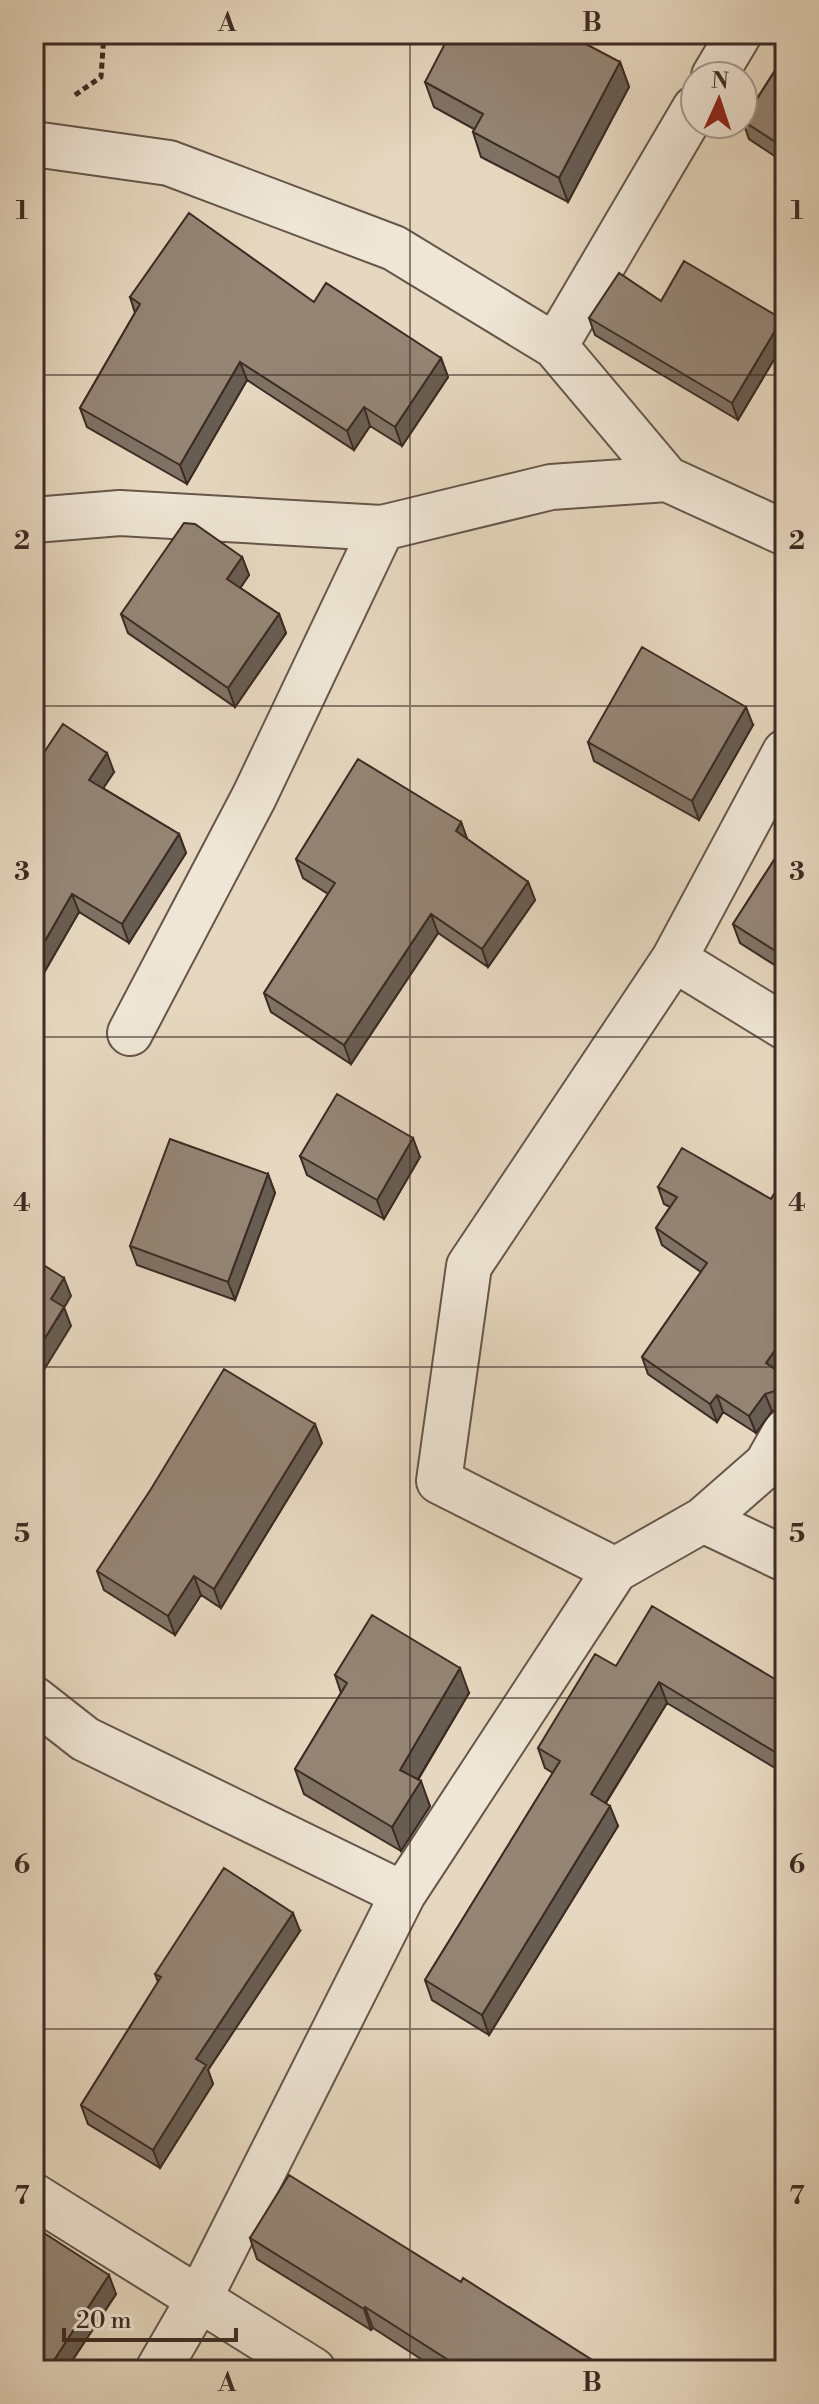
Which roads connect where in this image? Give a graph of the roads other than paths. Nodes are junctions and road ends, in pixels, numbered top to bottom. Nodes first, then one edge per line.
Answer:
1 (739, 34) edge
2 (724, 60) edge
3 (679, 135) edge
4 (34, 144) edge
5 (555, 346) junction
6 (667, 479) junction
7 (34, 520) edge
8 (382, 528) junction
9 (785, 533) edge
10 (785, 752) edge
11 (674, 959) junction
12 (785, 1027) edge
13 (130, 1033) dead end
14 (785, 1432) edge
15 (703, 1520) junction
16 (785, 1559) edge
17 (615, 1570) junction
18 (34, 1699) edge
19 (403, 1894) junction
20 (34, 2196) edge
21 (199, 2299) junction
22 (158, 2370) edge
23 (313, 2370) edge

1 - 2 street
3 - 5 street
4 - 5 street
5 - 6 street
6 - 8 street
6 - 9 street
7 - 8 street
8 - 13 street
10 - 11 street
11 - 12 street
11 - 17 street
14 - 15 street
15 - 16 street
15 - 17 street
17 - 19 street
18 - 19 street
19 - 21 street
20 - 21 street
21 - 22 street
21 - 23 street

